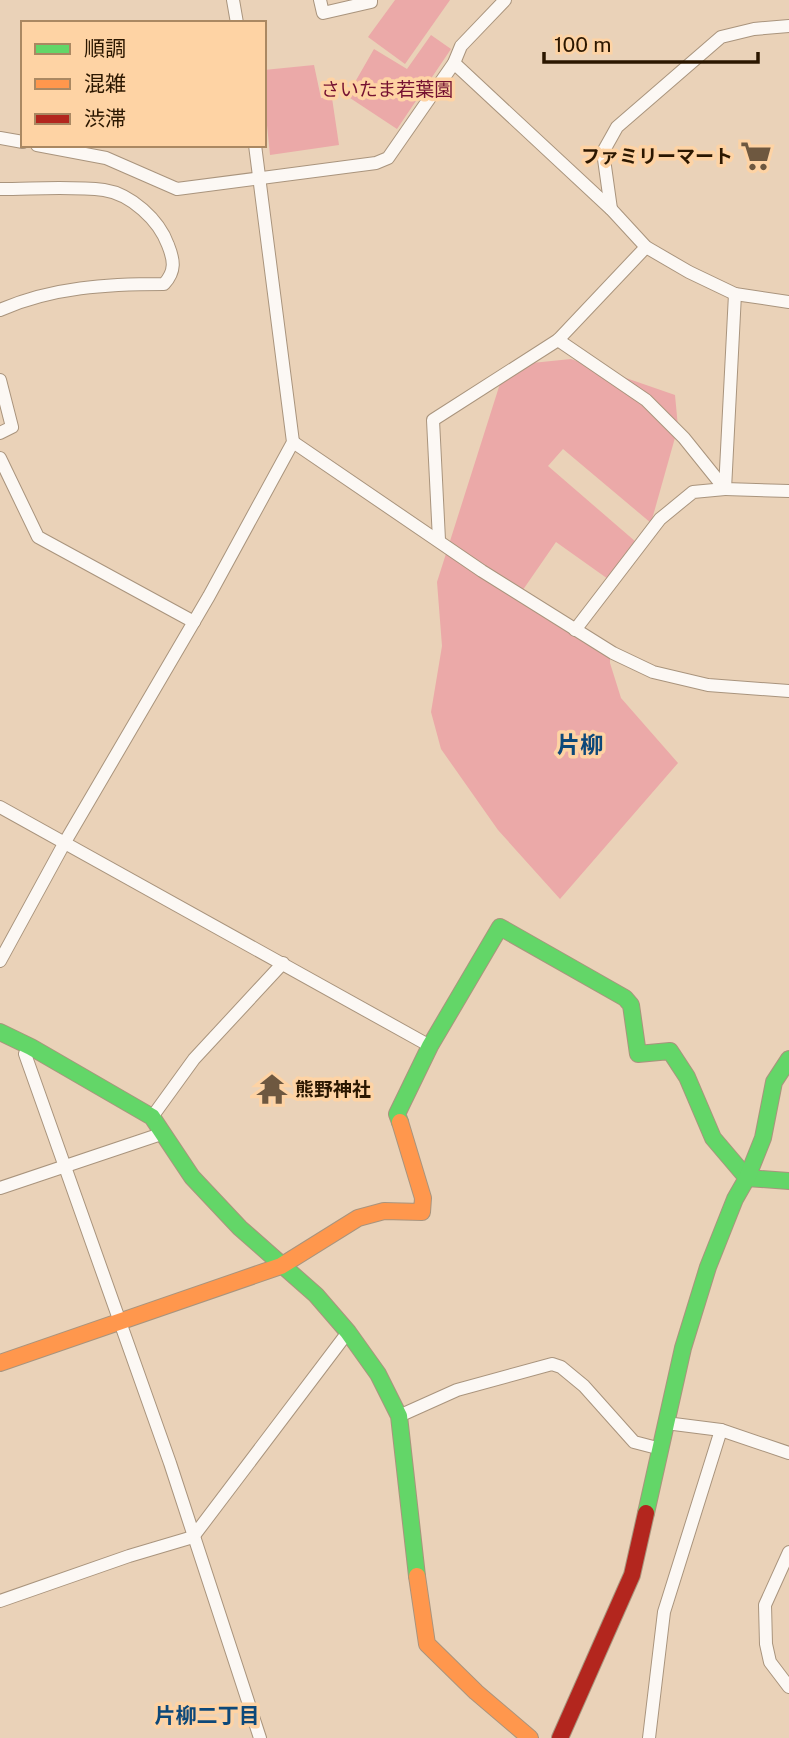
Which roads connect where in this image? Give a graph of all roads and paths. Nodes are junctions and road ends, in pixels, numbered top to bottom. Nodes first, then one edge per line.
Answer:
1 (233, 0) edge
2 (320, 0) edge
3 (371, 0) edge
4 (505, 0) edge
5 (237, 21) edge
6 (789, 26) edge
7 (454, 63) junction
8 (0, 138) edge
9 (21, 142) edge
10 (48, 147) edge
11 (255, 147) edge
12 (260, 179) junction
13 (0, 189) edge
14 (611, 209) junction
15 (646, 247) junction
16 (735, 294) junction
17 (789, 302) edge
18 (0, 310) edge
19 (558, 340) junction
20 (0, 380) edge
21 (0, 433) edge
22 (293, 442) junction
23 (0, 458) edge
24 (724, 489) junction
25 (789, 491) edge
26 (439, 540) junction
27 (194, 622) junction
28 (575, 631) junction
29 (789, 691) edge
30 (0, 807) edge
31 (65, 842) junction
32 (0, 961) edge
33 (283, 963) junction
34 (0, 1032) edge
35 (430, 1046) junction
36 (31, 1047) junction
37 (789, 1059) edge
38 (152, 1117) junction
39 (161, 1134) junction
40 (66, 1166) junction
41 (747, 1178) junction
42 (789, 1181) edge
43 (0, 1188) edge
44 (281, 1266) junction
45 (119, 1322) junction
46 (348, 1332) junction
47 (0, 1363) edge
48 (399, 1416) junction
49 (666, 1423) junction
50 (721, 1430) junction
51 (660, 1449) junction
52 (789, 1453) edge
53 (193, 1537) junction
54 (789, 1552) edge
55 (0, 1601) edge
56 (789, 1687) edge
57 (260, 1738) edge
58 (530, 1738) edge
59 (560, 1738) edge
60 (649, 1738) edge

1 - 5 street
2 - 3 street
4 - 7 street
6 - 14 street
7 - 12 street
7 - 14 street
8 - 9 street
10 - 12 street
11 - 12 street
12 - 22 street
13 - 18 street
14 - 15 street
15 - 16 street
15 - 19 street
16 - 17 street
16 - 24 street
19 - 24 street
19 - 26 street
20 - 21 street
22 - 26 street
22 - 27 street
23 - 27 street
24 - 25 street
24 - 28 street
26 - 28 street
27 - 31 street
28 - 29 street
30 - 31 street
31 - 32 street
31 - 33 street
33 - 35 street
33 - 38 street
34 - 36 street
35 - 41 street
35 - 44 street
36 - 38 street
36 - 40 street
37 - 41 street
38 - 39 street
39 - 40 street
39 - 44 street
40 - 43 street
40 - 45 street
41 - 42 street
41 - 49 street
44 - 45 street
44 - 46 street
45 - 47 street
45 - 53 street
46 - 48 street
46 - 53 street
48 - 51 street
48 - 58 street
49 - 50 street
49 - 51 street
50 - 52 street
50 - 60 street
51 - 59 street
53 - 55 street
53 - 57 street
54 - 56 street

